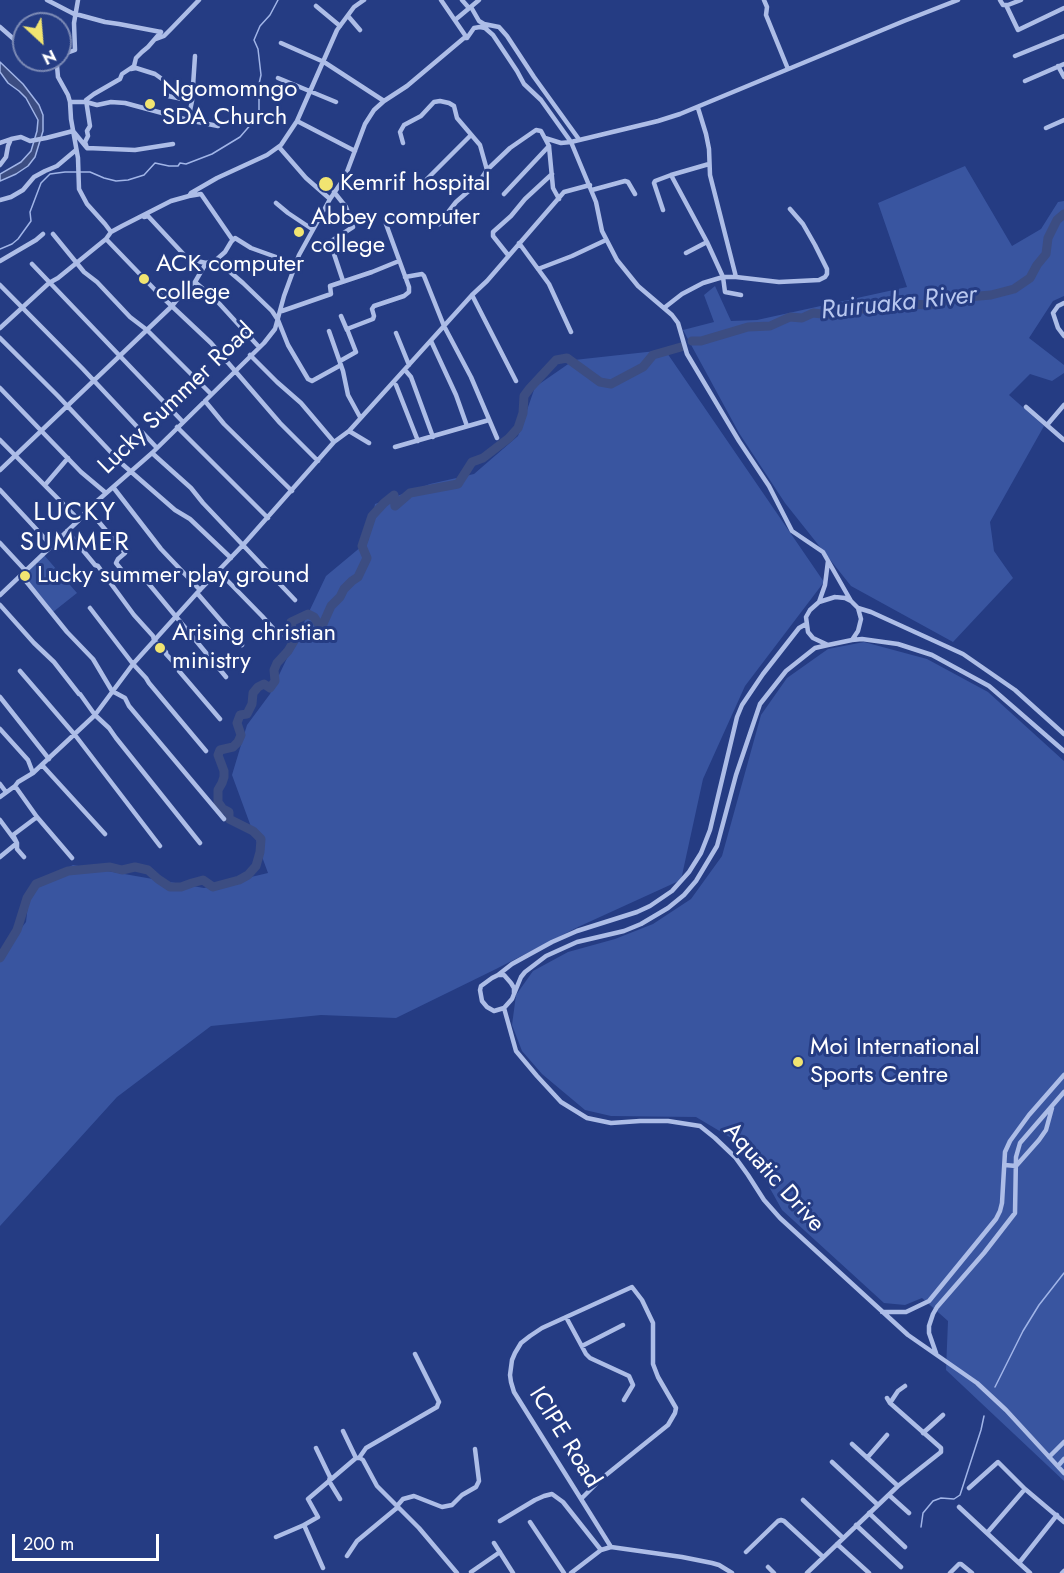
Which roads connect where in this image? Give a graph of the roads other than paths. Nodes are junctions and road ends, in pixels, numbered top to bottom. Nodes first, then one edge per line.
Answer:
1 (46, 0) edge
2 (78, 0) edge
3 (200, 0) edge
4 (364, 0) edge
5 (441, 0) edge
6 (462, 0) edge
7 (479, 0) edge
8 (764, 0) edge
9 (958, 0) edge
10 (1000, 0) edge
11 (1021, 0) edge
12 (1006, 5) junction
13 (316, 6) dead end
14 (470, 8) junction
15 (1064, 8) edge
16 (76, 15) junction
17 (348, 16) junction
18 (455, 20) junction
19 (340, 26) junction
20 (0, 27) edge
21 (360, 30) dead end
22 (162, 34) junction
23 (1064, 36) edge
24 (12, 38) edge
25 (467, 38) junction
26 (281, 43) dead end
27 (72, 51) edge
28 (195, 56) dead end
29 (1015, 56) dead end
30 (324, 62) junction
31 (1061, 65) edge
32 (789, 69) junction
33 (58, 72) edge
34 (126, 72) junction
35 (1064, 77) edge
36 (278, 78) dead end
37 (1025, 81) dead end
38 (310, 92) junction
39 (192, 101) junction
40 (384, 101) junction
41 (69, 102) junction
42 (86, 102) junction
43 (336, 102) dead end
44 (698, 108) junction
45 (189, 120) junction
46 (1064, 120) edge
47 (297, 121) junction
48 (218, 126) dead end
49 (1046, 128) dead end
50 (73, 131) junction
51 (471, 135) junction
52 (546, 138) junction
53 (578, 138) dead end
54 (10, 139) junction
55 (571, 141) junction
56 (0, 143) edge
57 (403, 143) dead end
58 (173, 144) dead end
59 (279, 147) junction
60 (549, 147) junction
61 (87, 148) junction
62 (76, 150) junction
63 (356, 151) junction
64 (709, 164) junction
65 (0, 165) edge
66 (487, 170) junction
67 (552, 174) junction
68 (671, 175) junction
69 (418, 188) dead end
70 (591, 188) junction
71 (334, 192) junction
72 (504, 194) dead end
73 (635, 194) dead end
74 (189, 196) junction
75 (330, 199) junction
76 (559, 199) junction
77 (0, 200) edge
78 (276, 203) dead end
79 (790, 209) dead end
80 (663, 210) dead end
81 (135, 219) junction
82 (386, 224) dead end
83 (439, 224) dead end
84 (312, 229) junction
85 (111, 232) junction
86 (43, 234) dead end
87 (53, 234) dead end
88 (106, 239) junction
89 (231, 240) junction
90 (606, 240) junction
91 (707, 242) junction
92 (519, 243) junction
93 (686, 253) dead end
94 (508, 255) junction
95 (216, 260) junction
96 (0, 261) edge
97 (399, 261) junction
98 (77, 263) junction
99 (206, 263) junction
100 (32, 264) dead end
101 (294, 266) junction
102 (538, 270) junction
103 (405, 277) junction
104 (723, 277) junction
105 (736, 277) junction
106 (343, 281) junction
107 (195, 282) junction
108 (49, 283) junction
109 (0, 285) edge
110 (472, 295) junction
111 (741, 295) dead end
112 (1064, 303) edge
113 (172, 306) junction
114 (22, 308) junction
115 (664, 308) junction
116 (282, 311) dead end
117 (341, 316) dead end
118 (278, 320) junction
119 (444, 326) junction
120 (0, 328) edge
121 (147, 330) junction
122 (347, 330) junction
123 (329, 331) dead end
124 (571, 332) dead end
125 (396, 333) dead end
126 (1064, 336) edge
127 (0, 338) edge
128 (431, 341) junction
129 (259, 347) junction
130 (250, 355) junction
131 (120, 357) junction
132 (340, 363) junction
133 (407, 367) junction
134 (235, 372) junction
135 (94, 381) junction
136 (516, 381) dead end
137 (396, 385) dead end
138 (0, 388) edge
139 (211, 394) junction
140 (205, 400) junction
141 (1064, 405) edge
142 (68, 406) junction
143 (1026, 407) dead end
144 (360, 417) junction
145 (489, 420) junction
146 (183, 422) junction
147 (1047, 425) junction
148 (467, 426) dead end
149 (177, 427) junction
150 (42, 430) junction
151 (349, 431) junction
152 (434, 437) junction
153 (497, 438) dead end
154 (0, 440) edge
155 (1064, 440) edge
156 (418, 441) junction
157 (334, 442) junction
158 (369, 443) dead end
159 (395, 447) dead end
160 (157, 448) junction
161 (152, 453) junction
162 (15, 456) junction
163 (68, 458) junction
164 (318, 461) junction
165 (0, 470) edge
166 (131, 472) junction
167 (45, 485) junction
168 (113, 487) junction
169 (0, 490) edge
170 (292, 491) junction
171 (106, 494) junction
172 (88, 509) junction
173 (268, 518) junction
174 (79, 520) junction
175 (66, 531) junction
176 (0, 543) edge
177 (51, 545) junction
178 (243, 545) junction
179 (231, 558) junction
180 (828, 561) junction
181 (218, 571) junction
182 (23, 573) junction
183 (198, 592) junction
184 (0, 595) edge
185 (295, 600) dead end
186 (851, 601) junction
187 (819, 602) junction
188 (0, 605) edge
189 (858, 608) junction
190 (90, 609) dead end
191 (176, 617) junction
192 (806, 624) junction
193 (280, 636) dead end
194 (154, 640) junction
195 (852, 640) junction
196 (242, 645) dead end
197 (828, 645) junction
198 (133, 664) junction
199 (20, 671) dead end
200 (226, 677) dead end
201 (112, 691) junction
202 (0, 697) edge
203 (95, 715) junction
204 (220, 719) dead end
205 (0, 729) edge
206 (1064, 734) edge
207 (75, 735) junction
208 (206, 751) dead end
209 (1064, 751) edge
210 (49, 759) junction
211 (42, 765) junction
212 (33, 773) junction
213 (0, 784) edge
214 (15, 786) junction
215 (6, 792) junction
216 (0, 797) edge
217 (37, 817) junction
218 (224, 819) dead end
219 (0, 820) edge
220 (105, 834) dead end
221 (17, 843) junction
222 (200, 843) dead end
223 (160, 846) dead end
224 (0, 857) edge
225 (24, 857) dead end
226 (72, 858) dead end
227 (498, 975) junction
228 (514, 994) junction
229 (504, 1008) junction
230 (1064, 1075) edge
231 (1064, 1092) edge
232 (1053, 1105) junction
233 (1005, 1165) junction
234 (1016, 1166) junction
235 (929, 1301) junction
236 (938, 1306) junction
237 (882, 1312) junction
238 (566, 1317) junction
239 (623, 1325) dead end
240 (582, 1346) junction
241 (415, 1354) dead end
242 (937, 1356) junction
243 (905, 1386) dead end
244 (624, 1400) dead end
245 (944, 1415) dead end
246 (343, 1431) dead end
247 (923, 1433) junction
248 (887, 1435) dead end
249 (1064, 1443) edge
250 (852, 1444) dead end
251 (316, 1448) dead end
252 (475, 1449) dead end
253 (1049, 1457) junction
254 (358, 1458) junction
255 (867, 1458) junction
256 (1064, 1459) edge
257 (832, 1462) dead end
258 (1058, 1466) junction
259 (1064, 1473) edge
260 (329, 1481) junction
261 (898, 1486) junction
262 (969, 1488) dead end
263 (1025, 1489) junction
264 (889, 1495) junction
265 (340, 1499) dead end
266 (580, 1499) junction
267 (803, 1500) dead end
268 (878, 1505) junction
269 (397, 1507) junction
270 (959, 1507) dead end
271 (869, 1513) junction
272 (909, 1513) dead end
273 (1057, 1515) junction
274 (500, 1521) dead end
275 (530, 1522) dead end
276 (1064, 1522) edge
277 (304, 1525) junction
278 (856, 1526) junction
279 (987, 1533) junction
280 (276, 1538) dead end
281 (843, 1538) junction
282 (494, 1543) dead end
283 (837, 1544) junction
284 (905, 1546) dead end
285 (611, 1547) junction
286 (601, 1550) junction
287 (500, 1552) junction
288 (746, 1552) dead end
289 (347, 1556) dead end
290 (823, 1557) junction
291 (1019, 1563) junction
292 (768, 1567) dead end
293 (901, 1567) dead end
294 (323, 1568) dead end
295 (471, 1572) edge
296 (457, 1573) edge
297 (512, 1573) edge
298 (564, 1573) edge
299 (571, 1573) edge
300 (732, 1573) edge
301 (774, 1573) edge
302 (807, 1573) edge
303 (869, 1573) edge
304 (950, 1573) edge
305 (972, 1573) edge
306 (1030, 1573) edge

1 - 16 street
2 - 16 street
3 - 22 street
4 - 17 street
5 - 18 street
6 - 14 street
7 - 14 street
8 - 32 street
9 - 32 street
10 - 12 street
11 - 12 street
12 - 15 street
13 - 19 street
14 - 18 street
14 - 53 street
16 - 22 street
16 - 27 street
17 - 19 street
17 - 21 street
18 - 25 street
19 - 30 street
20 - 24 street
22 - 34 street
23 - 29 street
25 - 40 street, Lucky Summer Road
25 - 55 street
26 - 30 street
28 - 39 street
30 - 38 street
30 - 40 street
31 - 35 street
31 - 37 street
32 - 44 street
33 - 41 street
34 - 39 street
34 - 42 street
36 - 38 street
38 - 43 street
38 - 47 street
39 - 45 street
40 - 63 street, Lucky Summer Road
41 - 42 street
41 - 50 street
42 - 45 street
42 - 61 street
44 - 55 street
44 - 64 street
45 - 48 street
46 - 49 street
47 - 59 street
47 - 63 street
50 - 54 street
50 - 61 street
50 - 62 street
51 - 57 street
51 - 66 street
51 - 69 street
52 - 55 street
52 - 60 street
52 - 66 street
54 - 56 street
54 - 65 street
55 - 70 street
58 - 61 street
59 - 74 street
59 - 75 street
60 - 67 street
60 - 72 street
62 - 77 street
62 - 85 street
63 - 71 street, Lucky Summer Road
64 - 68 street
64 - 105 street
66 - 83 street
67 - 76 street
67 - 94 street
68 - 80 street
68 - 91 street
70 - 73 street
70 - 76 street
70 - 90 street
71 - 75 street, Lucky Summer Road
71 - 106 street
74 - 81 street
74 - 89 street
75 - 84 street, Lucky Summer Road
76 - 92 street
78 - 84 street
79 - 105 street
81 - 85 street
81 - 99 street
82 - 97 street
84 - 101 street, Lucky Summer Road
85 - 88 street
86 - 96 street
87 - 98 street
88 - 98 street
88 - 113 street
89 - 95 street
89 - 101 street
90 - 102 street
90 - 115 street
91 - 93 street
91 - 104 street
92 - 94 street
92 - 102 street
94 - 110 street
95 - 99 street
95 - 118 street
97 - 103 street
97 - 106 street
98 - 108 street
98 - 121 street
99 - 107 street
100 - 108 street
101 - 118 street, Lucky Summer Road
102 - 124 street
103 - 119 street
103 - 122 street
104 - 105 street
104 - 111 street
104 - 115 street
106 - 116 street
107 - 113 street
107 - 129 street
108 - 114 street
108 - 131 street
109 - 114 street
110 - 119 street
110 - 136 street
112 - 126 street
113 - 121 street
113 - 134 street
114 - 120 street
114 - 135 street
115 - 180 street
117 - 122 street
118 - 129 street, Lucky Summer Road
118 - 132 street
119 - 128 street
119 - 145 street
121 - 131 street
121 - 139 street
122 - 132 street
123 - 132 street
125 - 133 street
127 - 142 street
128 - 133 street
128 - 148 street
129 - 130 street, Lucky Summer Road
130 - 134 street, Lucky Summer Road
130 - 157 street
131 - 135 street
131 - 146 street
132 - 144 street
133 - 144 street
133 - 152 street
134 - 139 street, Lucky Summer Road
134 - 164 street
135 - 142 street
135 - 160 street
137 - 156 street
138 - 150 street
139 - 140 street, Lucky Summer Road
140 - 146 street, Lucky Summer Road
140 - 170 street
141 - 147 street
142 - 150 street
142 - 166 street
143 - 147 street
144 - 151 street
145 - 152 street
145 - 153 street
146 - 149 street, Lucky Summer Road
147 - 155 street
149 - 160 street, Lucky Summer Road
149 - 173 street
150 - 162 street
150 - 163 street
151 - 157 street
151 - 158 street
152 - 156 street
154 - 162 street
156 - 159 street
157 - 164 street
160 - 161 street, Lucky Summer Road
161 - 166 street, Lucky Summer Road
161 - 178 street
162 - 165 street
162 - 167 street
163 - 167 street
163 - 171 street
164 - 170 street
166 - 168 street, Lucky Summer Road
166 - 179 street
167 - 174 street
168 - 171 street, Lucky Summer Road
168 - 183 street
169 - 177 street
170 - 173 street
171 - 172 street, Lucky Summer Road
172 - 174 street, Lucky Summer Road
172 - 191 street
173 - 178 street
174 - 175 street, Lucky Summer Road
175 - 177 street, Lucky Summer Road
175 - 194 street
176 - 182 street
177 - 182 street, Lucky Summer Road
178 - 179 street
178 - 185 street
179 - 181 street
180 - 186 street
180 - 187 street
181 - 183 street
181 - 193 street
182 - 184 street, Lucky Summer Road
182 - 201 street
183 - 191 street
183 - 196 street
186 - 187 street
186 - 189 street
187 - 192 street
188 - 203 street
189 - 195 street
189 - 206 street
190 - 198 street
191 - 194 street
191 - 200 street
192 - 197 street
192 - 227 street
194 - 198 street
194 - 204 street
195 - 197 street
195 - 209 street
197 - 228 street
198 - 201 street
198 - 208 street
199 - 207 street
201 - 203 street
201 - 218 street
202 - 210 street
203 - 207 street
203 - 222 street
205 - 212 street
207 - 210 street
207 - 223 street
210 - 211 street
211 - 212 street
211 - 220 street
212 - 214 street
213 - 215 street
214 - 215 street
214 - 217 street
215 - 216 street
217 - 221 street
217 - 226 street
219 - 221 street
221 - 224 street
221 - 225 street
227 - 228 street
227 - 229 street
228 - 229 street
229 - 237 street, Aquatic Drive
230 - 233 street
231 - 232 street
232 - 234 street
232 - 234 street
233 - 234 street
233 - 235 street
234 - 236 street
235 - 236 street
235 - 237 street
236 - 242 street
237 - 242 street, Aquatic Drive
238 - 240 street
238 - 266 street, ICIPE Road
238 - 266 street, ICIPE Road
239 - 240 street
240 - 244 street
241 - 254 street
242 - 253 street, Aquatic Drive
243 - 247 street
245 - 247 street
246 - 254 street
247 - 261 street
248 - 255 street
249 - 253 street
250 - 255 street
251 - 260 street
252 - 269 street
253 - 258 street, Aquatic Drive
254 - 260 street
254 - 269 street
255 - 261 street
256 - 258 street
257 - 268 street
258 - 259 street, Aquatic Drive
260 - 265 street
260 - 277 street
261 - 264 street
262 - 263 street
263 - 273 street
263 - 279 street
264 - 268 street
264 - 272 street
266 - 285 street, ICIPE Road
267 - 281 street
268 - 271 street
269 - 289 street
269 - 296 street
270 - 279 street
271 - 278 street
271 - 284 street
273 - 276 street
273 - 291 street
274 - 286 street
275 - 298 street
277 - 280 street
277 - 294 street
278 - 281 street
278 - 293 street
279 - 291 street
281 - 283 street
282 - 287 street
283 - 290 street
283 - 303 street
285 - 286 street
285 - 300 street
286 - 299 street
287 - 295 street
287 - 297 street
288 - 290 street
290 - 302 street
291 - 306 street
292 - 301 street
304 - 305 street

